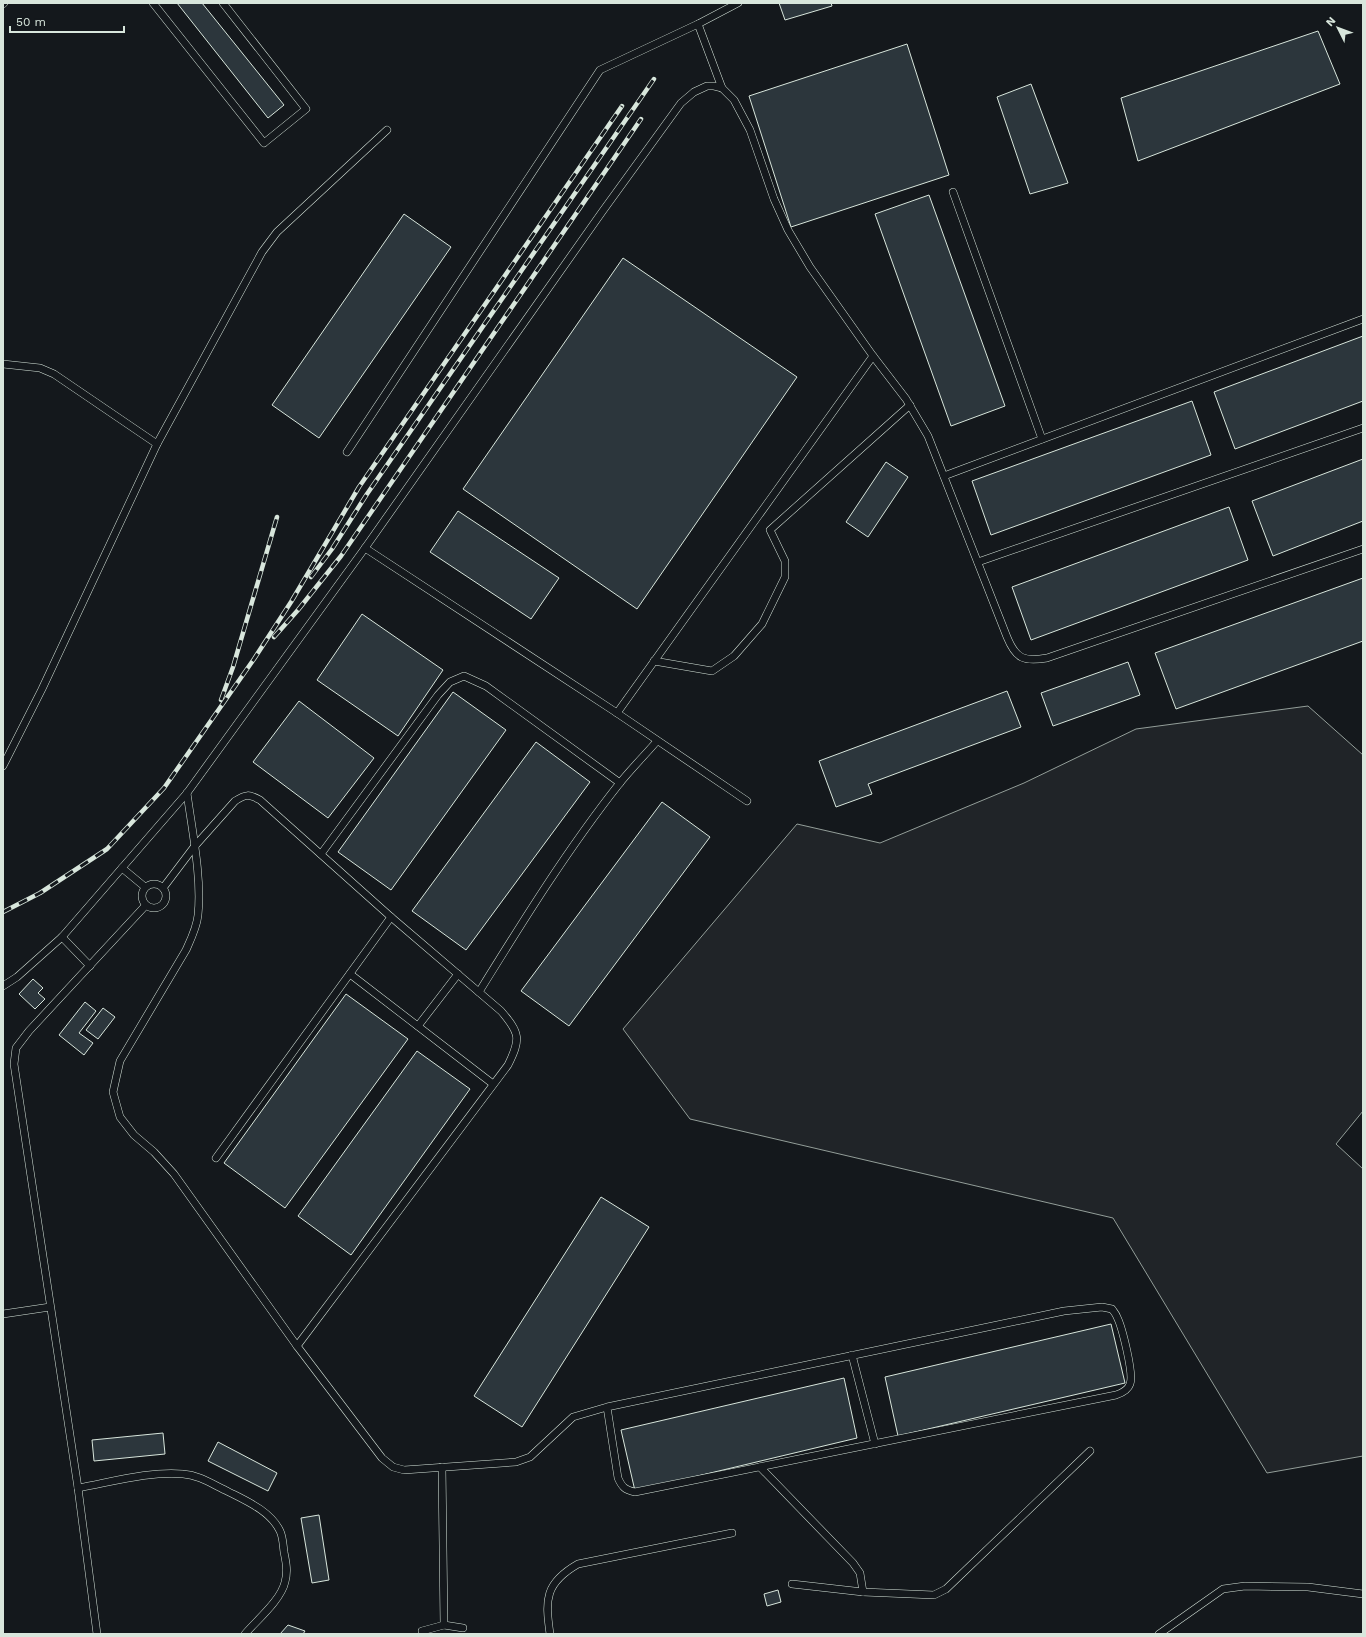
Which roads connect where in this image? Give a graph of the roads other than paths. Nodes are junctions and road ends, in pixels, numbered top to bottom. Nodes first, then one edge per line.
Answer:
1 (153, 3) edge
2 (223, 3) edge
3 (738, 3) edge
4 (698, 24) junction
5 (722, 88) junction
6 (387, 130) dead end
7 (953, 192) dead end
8 (1363, 319) edge
9 (873, 356) junction
10 (3, 364) edge
11 (910, 405) junction
12 (1363, 428) edge
13 (1042, 439) junction
14 (157, 444) junction
15 (347, 452) dead end
16 (944, 476) junction
17 (365, 548) junction
18 (1363, 549) edge
19 (978, 562) junction
20 (654, 661) junction
21 (617, 714) junction
22 (657, 741) junction
23 (3, 766) edge
24 (620, 783) junction
25 (187, 793) junction
26 (747, 801) dead end
27 (194, 847) junction
28 (321, 854) junction
29 (122, 868) junction
30 (145, 887) junction
31 (163, 888) junction
32 (146, 905) junction
33 (392, 918) junction
34 (62, 936) junction
35 (90, 966) junction
36 (350, 974) junction
37 (458, 974) junction
38 (3, 986) edge
39 (479, 992) junction
40 (418, 1026) junction
41 (493, 1084) junction
42 (216, 1158) dead end
43 (50, 1307) junction
44 (3, 1314) edge
45 (298, 1346) junction
46 (852, 1355) junction
47 (607, 1407) junction
48 (875, 1444) junction
49 (1090, 1451) dead end
50 (442, 1467) junction
51 (760, 1467) junction
52 (78, 1488) junction
53 (732, 1533) dead end
54 (792, 1584) dead end
55 (863, 1592) junction
56 (1363, 1594) edge
57 (444, 1625) junction
58 (463, 1628) dead end
59 (422, 1631) dead end
60 (97, 1634) edge
61 (245, 1634) edge
62 (550, 1634) edge
63 (1159, 1634) edge

1 - 2 lane
3 - 4 lane
4 - 5 lane
4 - 15 lane
5 - 9 lane
5 - 17 lane
6 - 14 lane
7 - 13 lane
8 - 13 lane
9 - 11 lane
9 - 20 lane
10 - 14 lane
11 - 16 lane
11 - 20 lane
12 - 19 lane
13 - 16 lane
14 - 23 lane
16 - 19 lane
17 - 21 lane
17 - 25 lane
18 - 19 lane
20 - 21 lane
21 - 22 lane
22 - 24 lane
22 - 26 lane
24 - 28 lane
24 - 39 lane
25 - 27 lane
25 - 29 lane
27 - 28 lane
27 - 31 lane
27 - 45 lane
28 - 33 lane
29 - 30 lane
29 - 34 lane
30 - 31 lane
30 - 32 lane
31 - 32 lane
32 - 35 lane
33 - 36 lane
33 - 37 lane
34 - 35 lane
34 - 38 lane
35 - 43 lane
36 - 40 lane
36 - 42 lane
37 - 39 lane
37 - 40 lane
39 - 41 lane
40 - 41 lane
41 - 45 lane
43 - 44 lane
43 - 52 lane
45 - 50 lane
46 - 47 lane
46 - 48 lane
46 - 48 lane
47 - 50 lane
47 - 51 lane
48 - 51 lane
49 - 55 lane
50 - 57 lane
51 - 55 lane
52 - 60 lane
52 - 61 lane
53 - 62 lane
54 - 55 lane
56 - 63 lane
57 - 58 lane
57 - 59 lane

